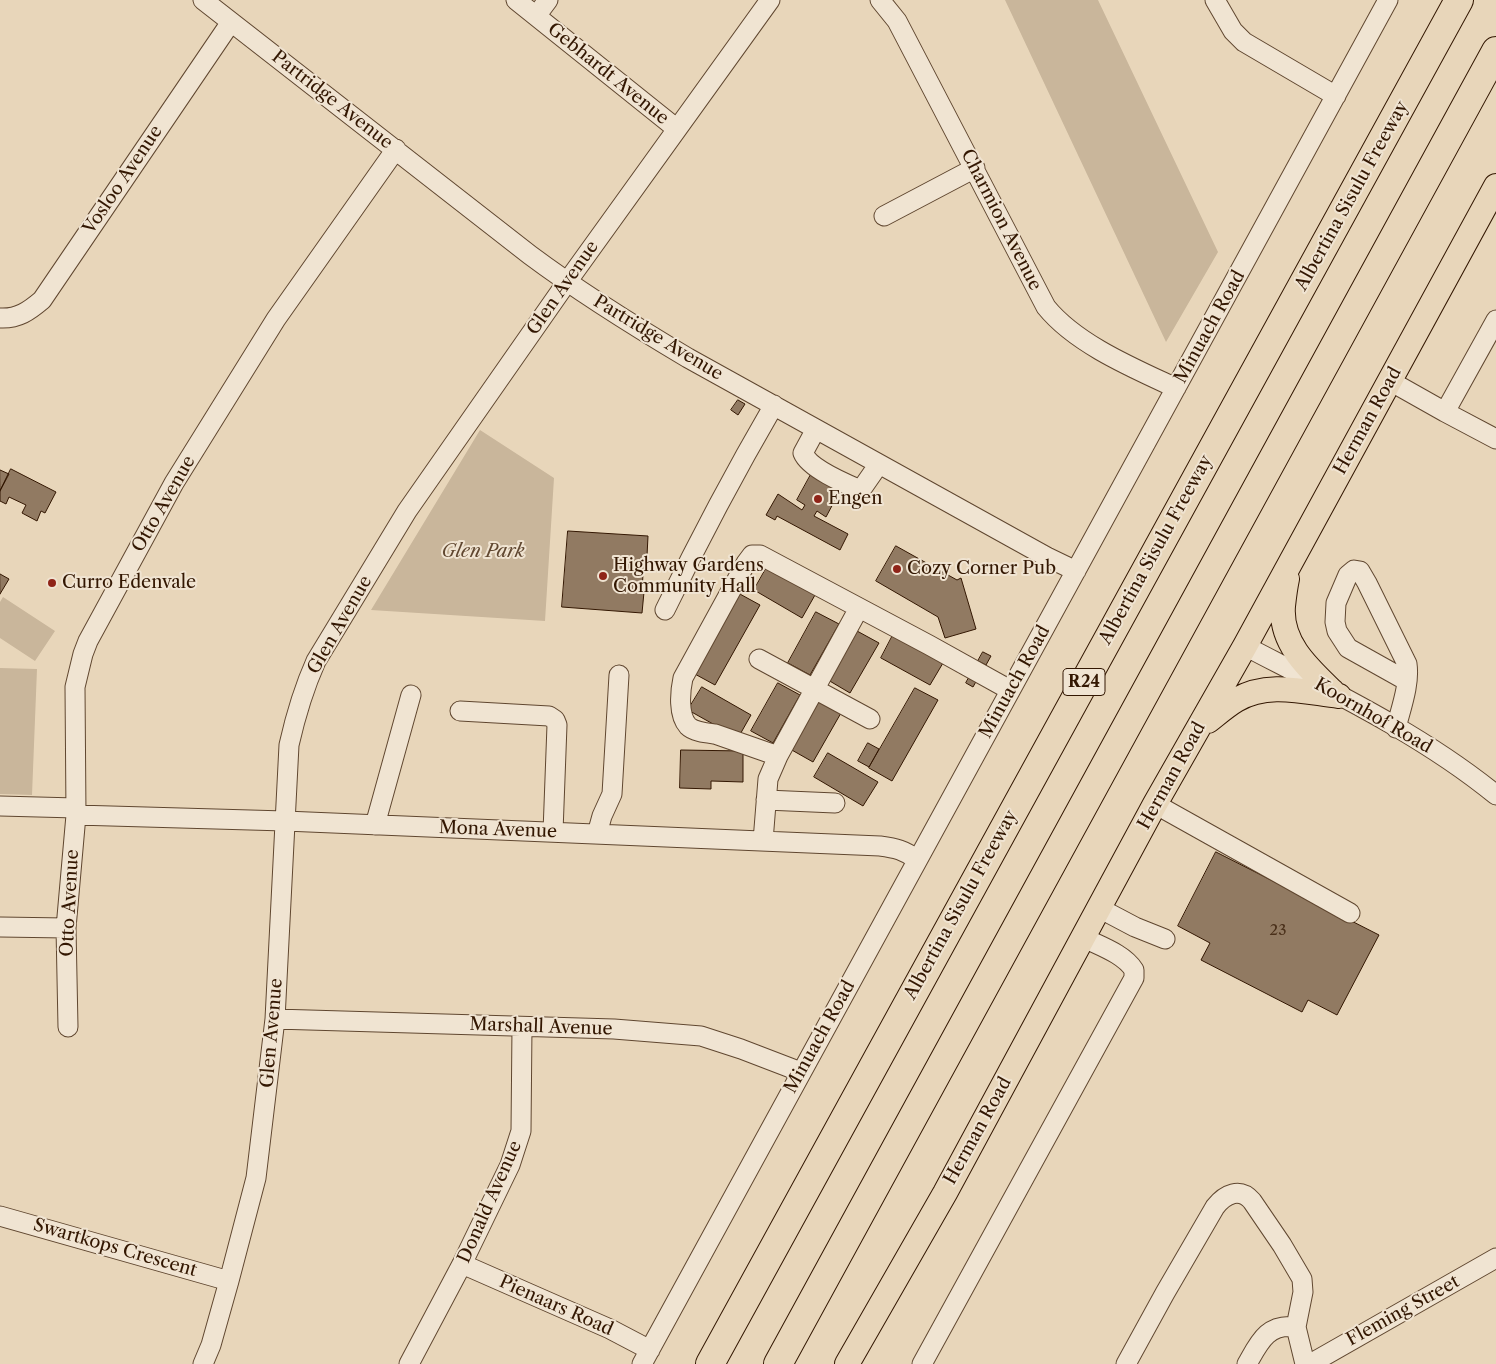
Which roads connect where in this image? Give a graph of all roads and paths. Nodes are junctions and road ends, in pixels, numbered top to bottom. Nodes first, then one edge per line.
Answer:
1 (203, 0) edge
2 (516, 0) edge
3 (548, 0) edge
4 (770, 0) edge
5 (880, 0) edge
6 (1215, 0) edge
7 (1388, 0) edge
8 (1459, 0) edge
9 (536, 16) junction
10 (231, 22) junction
11 (1496, 52) edge
12 (1336, 96) junction
13 (677, 129) junction
14 (396, 149) junction
15 (974, 168) junction
16 (1496, 186) edge
17 (884, 216) dead end
18 (566, 282) junction
19 (0, 318) edge
20 (1496, 320) edge
21 (1390, 381) junction
22 (1176, 388) junction
23 (774, 406) junction
24 (1446, 412) junction
25 (816, 429) junction
26 (1496, 439) edge
27 (878, 464) junction
28 (1288, 565) junction
29 (1076, 571) junction
30 (859, 608) junction
31 (665, 610) dead end
32 (1245, 646) junction
33 (759, 658) dead end
34 (619, 675) dead end
35 (1407, 681) junction
36 (815, 688) junction
37 (1010, 690) junction
38 (1335, 694) junction
39 (411, 695) dead end
40 (460, 711) dead end
41 (870, 719) dead end
42 (1200, 727) junction
43 (1396, 728) junction
44 (778, 756) junction
45 (1496, 795) edge
46 (766, 800) junction
47 (835, 803) dead end
48 (1155, 804) junction
49 (0, 806) edge
50 (76, 812) junction
51 (285, 821) junction
52 (376, 825) junction
53 (553, 832) junction
54 (597, 834) junction
55 (763, 841) junction
56 (917, 860) junction
57 (1099, 908) junction
58 (1350, 913) dead end
59 (0, 927) edge
60 (66, 928) junction
61 (1084, 938) junction
62 (1166, 939) dead end
63 (276, 1019) junction
64 (68, 1027) dead end
65 (522, 1027) junction
66 (801, 1072) junction
67 (0, 1216) edge
68 (1496, 1258) edge
69 (462, 1264) junction
70 (229, 1280) junction
71 (1296, 1327) junction
72 (646, 1357) edge
73 (203, 1364) edge
74 (409, 1364) edge
75 (710, 1364) edge
76 (778, 1364) edge
77 (846, 1364) edge
78 (922, 1364) edge
79 (1126, 1364) edge
80 (1247, 1364) edge
81 (1305, 1364) edge
82 (1310, 1364) edge

1 - 10 street, Partridge Avenue
2 - 9 street, Gebhardt Avenue
3 - 9 street
4 - 13 street, Glen Avenue
5 - 15 street, Charmion Avenue
6 - 12 street
7 - 12 street, Minuach Road
8 - 75 highway, Albertina Sisulu Freeway / R24
9 - 13 street, Gebhardt Avenue
10 - 14 street, Partridge Avenue
10 - 19 street, Vosloo Avenue
11 - 76 highway
12 - 22 street, Minuach Road
13 - 18 street, Glen Avenue
14 - 18 street, Partridge Avenue
14 - 50 street, Otto Avenue
15 - 17 street
15 - 22 street, Charmion Avenue
16 - 21 main road, Herman Road
18 - 23 street, Partridge Avenue
18 - 51 street, Glen Avenue
20 - 24 street
21 - 24 street
21 - 28 main road, Herman Road
22 - 29 street, Minuach Road
23 - 25 street, Partridge Avenue
23 - 31 street
24 - 26 street
25 - 27 street, Partridge Avenue
25 - 27 street
27 - 29 street, Partridge Avenue
28 - 32 main road, Herman Road
28 - 38 main road
29 - 37 street, Minuach Road
30 - 36 street
30 - 37 street
30 - 44 street
32 - 38 street, Koornhof Road
32 - 42 main road, Herman Road
33 - 36 street
34 - 54 street
35 - 35 street
35 - 43 street
36 - 41 street
36 - 44 street
37 - 56 street, Minuach Road
38 - 42 main road
38 - 43 street, Koornhof Road
39 - 52 street
40 - 53 street
42 - 48 main road, Herman Road
43 - 45 street, Koornhof Road
44 - 46 street
46 - 47 street
46 - 55 street
48 - 57 main road, Herman Road
48 - 58 street
49 - 50 street, Mona Avenue
50 - 51 street, Mona Avenue
50 - 60 street, Otto Avenue
51 - 52 street, Mona Avenue
51 - 63 street, Glen Avenue
52 - 53 street, Mona Avenue
53 - 54 street, Mona Avenue
54 - 55 street, Mona Avenue
55 - 56 street, Mona Avenue
56 - 66 street, Minuach Road
57 - 61 main road, Herman Road
57 - 62 street
59 - 60 street
60 - 64 street, Otto Avenue
61 - 77 main road, Herman Road
61 - 78 street
63 - 65 street, Marshall Avenue
63 - 70 street, Glen Avenue
65 - 66 street, Marshall Avenue
65 - 69 street, Donald Avenue
66 - 72 street, Minuach Road
67 - 70 street, Swartkops Crescent
68 - 82 street, Fleming Street
69 - 72 street, Pienaars Road
69 - 74 street, Donald Avenue
70 - 73 street, Glen Avenue
71 - 79 street
71 - 80 street
71 - 81 street

